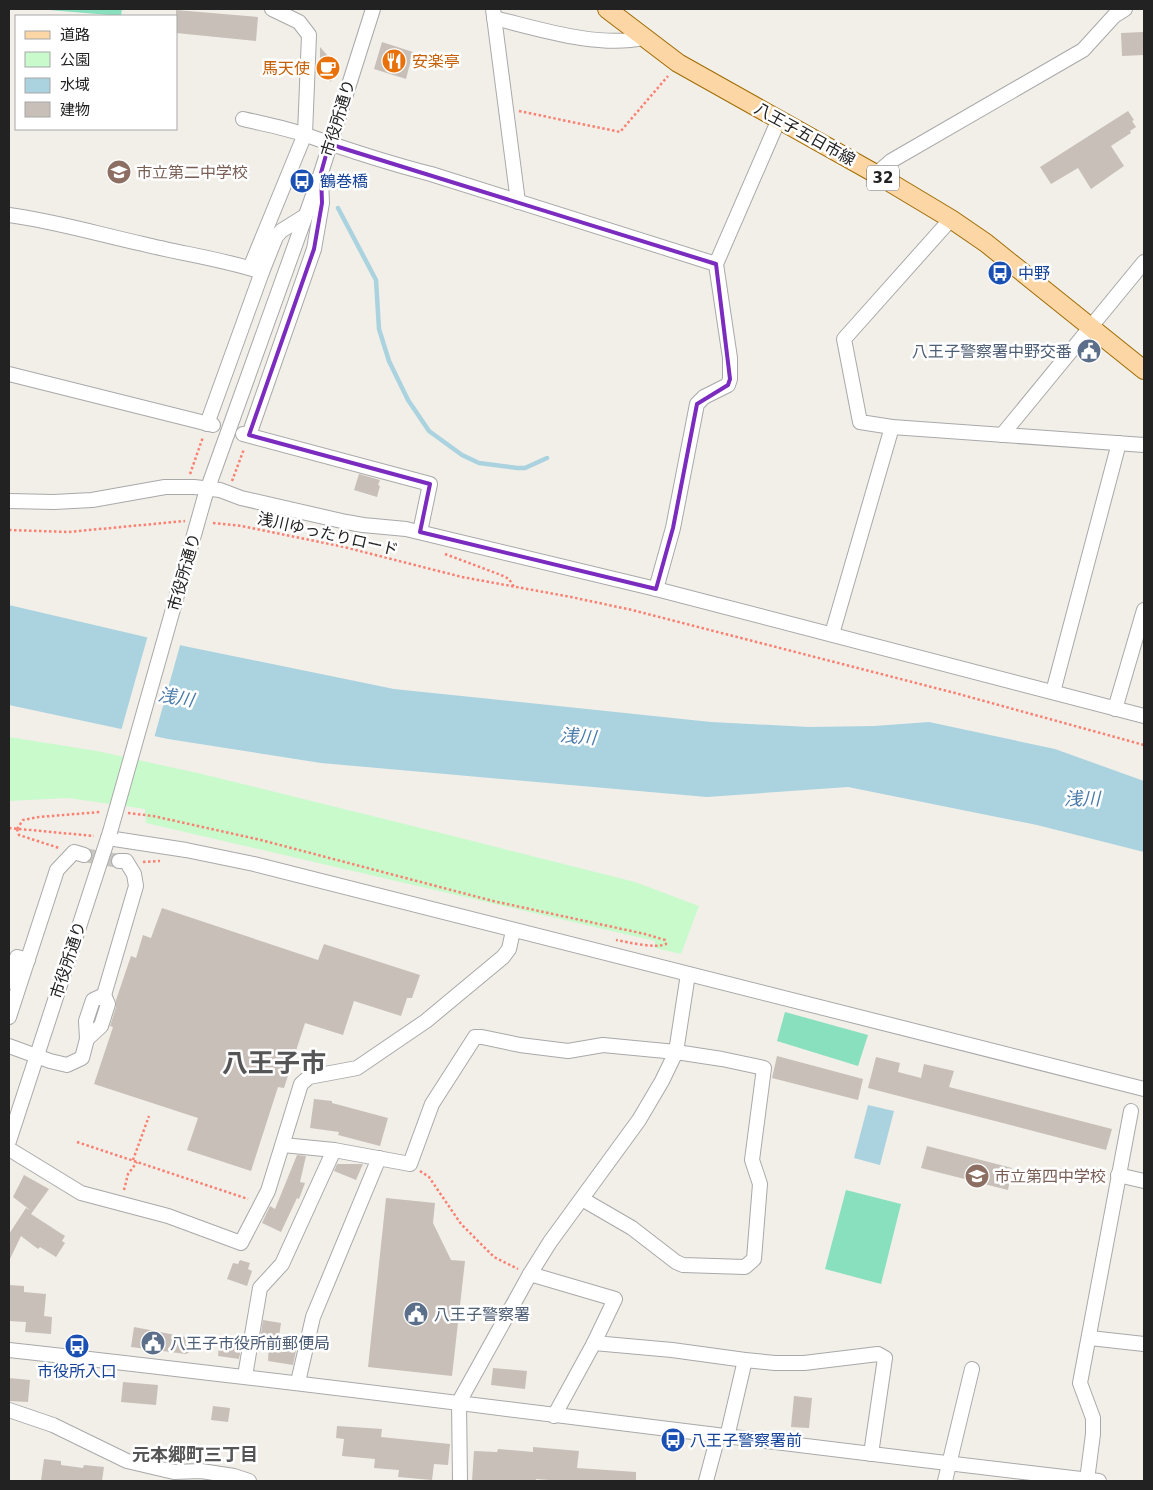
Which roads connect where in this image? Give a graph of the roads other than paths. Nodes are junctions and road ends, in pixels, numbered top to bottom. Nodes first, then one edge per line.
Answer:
1 (272, 9) edge
2 (373, 9) edge
3 (607, 9) edge
4 (1125, 9) edge
5 (494, 14) edge
6 (644, 38) junction
7 (243, 119) dead end
8 (779, 119) junction
9 (305, 134) junction
10 (329, 144) junction
11 (321, 172) junction
12 (876, 174) junction
13 (518, 202) junction
14 (9, 216) edge
15 (304, 216) junction
16 (951, 219) junction
17 (1144, 262) edge
18 (716, 264) junction
19 (256, 270) junction
20 (1090, 327) junction
21 (1144, 370) edge
22 (9, 374) edge
23 (892, 427) junction
24 (1002, 434) junction
25 (1119, 443) junction
26 (1144, 445) edge
27 (206, 492) junction
28 (9, 501) edge
29 (420, 532) junction
30 (656, 589) junction
31 (1144, 610) edge
32 (832, 634) junction
33 (1053, 692) junction
34 (1115, 709) junction
35 (1144, 716) edge
36 (104, 835) junction
37 (79, 853) road end
38 (123, 861) road end
39 (513, 931) junction
40 (22, 958) junction
41 (688, 974) junction
42 (9, 982) edge
43 (9, 1017) edge
44 (9, 1046) edge
45 (676, 1052) junction
46 (36, 1056) junction
47 (1144, 1089) edge
48 (1131, 1112) dead end
49 (9, 1141) edge
50 (283, 1145) junction
51 (9, 1149) edge
52 (334, 1150) junction
53 (379, 1158) junction
54 (1118, 1175) junction
55 (1144, 1181) edge
56 (582, 1199) junction
57 (530, 1274) junction
58 (1090, 1338) junction
59 (594, 1343) junction
60 (1144, 1344) edge
61 (9, 1350) edge
62 (745, 1360) junction
63 (972, 1369) dead end
64 (245, 1376) junction
65 (298, 1382) junction
66 (459, 1402) junction
67 (9, 1410) edge
68 (554, 1416) junction
69 (722, 1436) junction
70 (871, 1454) junction
71 (950, 1463) junction
72 (201, 1476) edge
73 (249, 1481) edge
74 (460, 1481) edge
75 (706, 1481) edge
76 (945, 1481) edge
77 (1094, 1481) edge

1 - 9 street
2 - 10 street, 市役所通り
3 - 6 main road, 八王子五日市線 / 32
4 - 12 street
5 - 6 street
5 - 13 street
6 - 8 main road, 八王子五日市線 / 32
7 - 9 street
8 - 12 main road, 八王子五日市線 / 32
8 - 18 street
9 - 10 street
9 - 19 street
10 - 11 street, 市役所通り
10 - 13 street
11 - 15 street, 市役所通り
11 - 29 street
12 - 16 main road, 八王子五日市線 / 32
13 - 18 street
14 - 19 street
15 - 19 street
15 - 27 street, 市役所通り
16 - 20 main road, 八王子五日市線 / 32
16 - 23 street
17 - 20 street
18 - 30 street
19 - 22 street
20 - 21 main road, 八王子五日市線 / 32
20 - 24 street
23 - 24 street
23 - 32 street
24 - 25 street
25 - 26 street
25 - 33 street
27 - 28 street
27 - 29 street
27 - 36 street, 市役所通り, bridge
29 - 30 street
30 - 32 street
31 - 34 street
32 - 33 street
33 - 34 street
34 - 35 street
36 - 39 street
36 - 46 street, 市役所通り
37 - 40 street
38 - 46 street
39 - 41 street
39 - 50 street
40 - 42 street
40 - 43 street
41 - 45 street
41 - 47 street
44 - 46 street
45 - 53 street
45 - 56 street
45 - 56 street
46 - 49 street, 市役所通り
48 - 54 street
50 - 51 street
50 - 52 street
52 - 53 street
52 - 64 street
53 - 65 street
54 - 55 street
54 - 58 street
56 - 57 street
57 - 59 street
57 - 66 street
58 - 60 street
58 - 77 street
59 - 62 street
59 - 68 street
61 - 64 street
62 - 69 street
62 - 70 street
63 - 71 street
64 - 65 street
65 - 66 street
66 - 68 street
66 - 74 street
67 - 72 street
68 - 69 street
69 - 70 street
69 - 75 street
70 - 71 street
71 - 76 street
71 - 77 street
72 - 73 street

